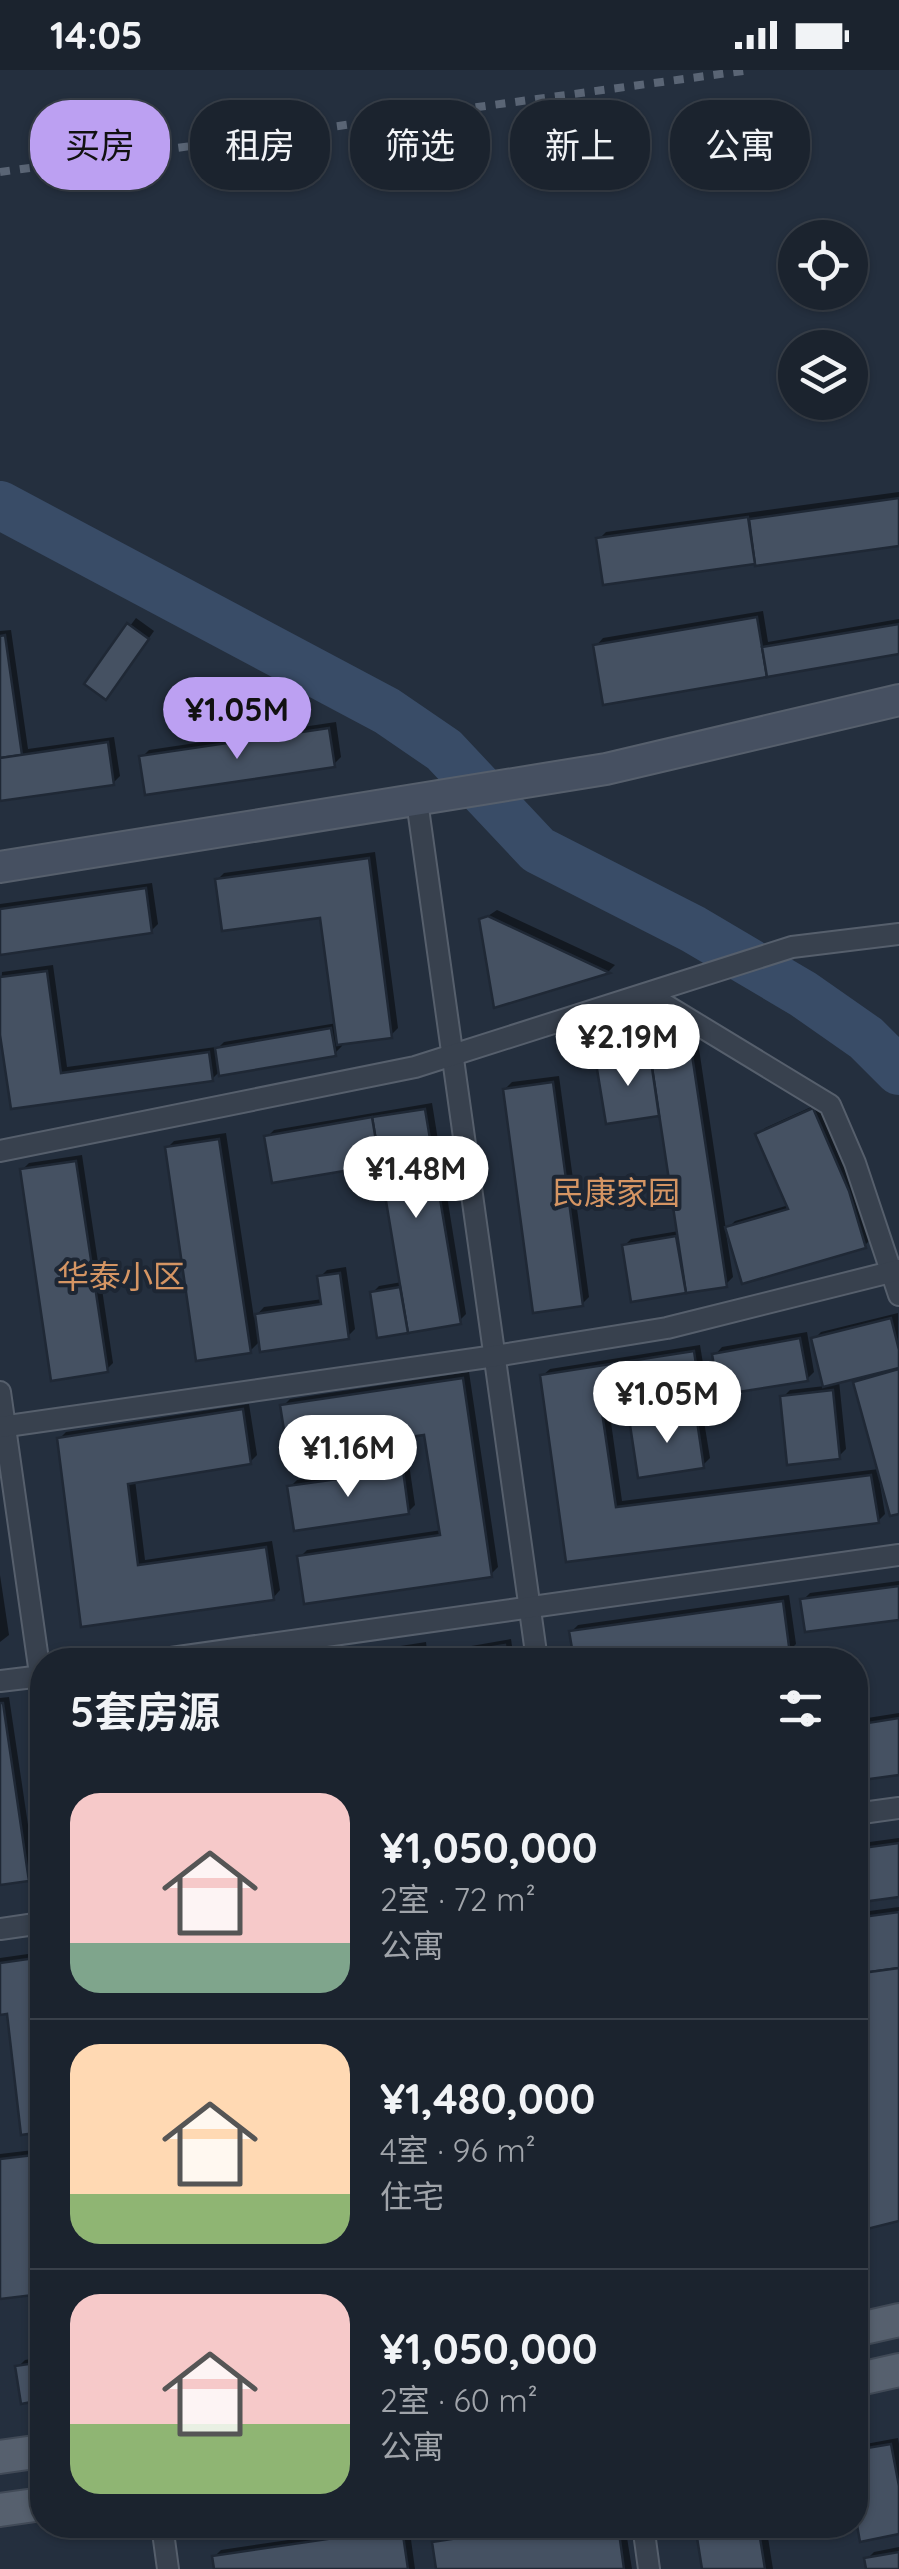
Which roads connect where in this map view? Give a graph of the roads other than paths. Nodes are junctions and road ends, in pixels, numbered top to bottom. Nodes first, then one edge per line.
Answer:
1 (899, 700) edge
2 (418, 800) junction
3 (0, 867) edge
4 (899, 934) edge
5 (653, 994) junction
6 (453, 1055) junction
7 (0, 1151) edge
8 (895, 1271) edge
9 (899, 1295) edge
10 (495, 1356) junction
11 (0, 1392) edge
12 (2, 1427) edge
13 (899, 1555) edge
14 (530, 1607) junction
15 (37, 1648) edge
16 (241, 1648) edge
17 (535, 1648) edge
18 (30, 1680) edge
19 (0, 1681) edge
20 (899, 1808) edge
21 (868, 1812) edge
22 (30, 1924) edge
23 (0, 1928) edge
24 (899, 2320) edge
25 (868, 2327) edge
26 (899, 2370) edge
27 (868, 2377) edge
28 (30, 2453) edge
29 (0, 2457) edge
30 (30, 2506) edge
31 (0, 2510) edge
32 (164, 2538) edge
33 (646, 2538) edge
34 (168, 2569) edge
35 (650, 2569) edge

1 - 2 street
2 - 3 street
2 - 6 street
4 - 5 street
5 - 6 street
5 - 8 street
6 - 7 street
6 - 10 street
8 - 9 street
8 - 10 street
10 - 12 street
10 - 14 street
11 - 12 street
12 - 15 street
13 - 14 street
14 - 16 street
14 - 17 street
18 - 19 street
20 - 21 street
22 - 23 street
24 - 25 main road
26 - 27 main road
28 - 29 main road
30 - 31 main road
32 - 34 street
33 - 35 street

